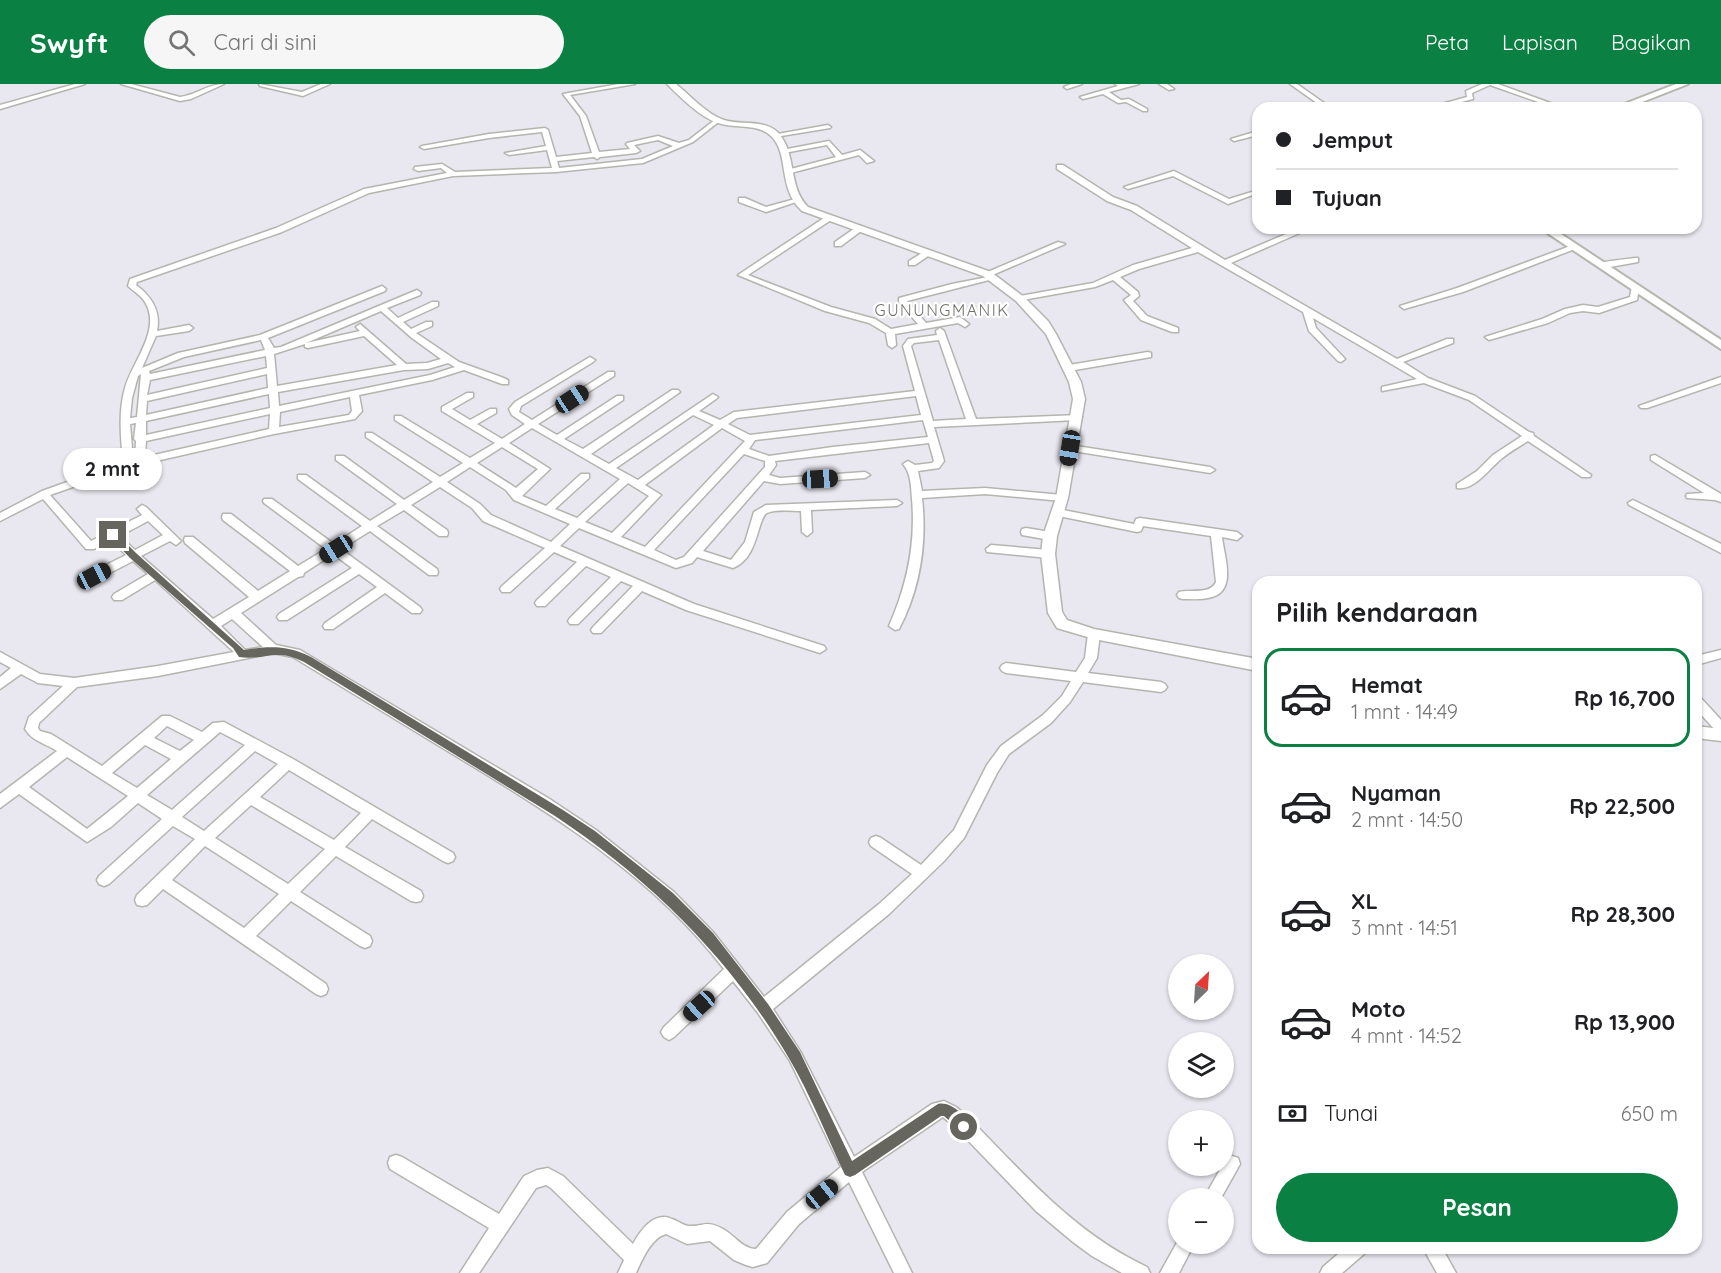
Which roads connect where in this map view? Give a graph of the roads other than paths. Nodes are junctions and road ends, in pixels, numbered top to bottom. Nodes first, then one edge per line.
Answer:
1 (82, 84) edge
2 (124, 84) edge
3 (221, 84) edge
4 (327, 84) edge
5 (632, 84) edge
6 (671, 84) edge
7 (1079, 84) edge
8 (1136, 84) edge
9 (1162, 84) edge
10 (1293, 84) edge
11 (1488, 84) edge
12 (1492, 84) edge
13 (1683, 84) edge
14 (262, 86) dead end
15 (1120, 86) edge
16 (1067, 87) dead end
17 (1171, 89) dead end
18 (1104, 92) junction
19 (1083, 97) dead end
20 (1319, 102) edge
21 (1455, 102) edge
22 (1544, 102) edge
23 (1636, 102) edge
24 (0, 107) edge
25 (1145, 110) dead end
26 (718, 120) junction
27 (828, 127) dead end
28 (775, 135) junction
29 (1252, 135) edge
30 (1234, 140) dead end
31 (680, 146) junction
32 (424, 147) dead end
33 (551, 147) junction
34 (784, 151) junction
35 (509, 153) dead end
36 (597, 157) junction
37 (840, 157) junction
38 (554, 159) junction
39 (870, 161) dead end
40 (1060, 167) dead end
41 (418, 169) dead end
42 (556, 170) junction
43 (790, 172) junction
44 (453, 174) junction
45 (1128, 187) dead end
46 (1252, 196) edge
47 (742, 201) dead end
48 (795, 201) junction
49 (830, 218) junction
50 (861, 228) junction
51 (1293, 234) edge
52 (1555, 234) edge
53 (838, 244) dead end
54 (1061, 244) dead end
55 (1576, 247) junction
56 (1199, 249) junction
57 (930, 252) junction
58 (1635, 260) dead end
59 (1225, 263) junction
60 (912, 264) dead end
61 (1599, 264) junction
62 (990, 276) junction
63 (1116, 278) junction
64 (1635, 288) junction
65 (382, 289) dead end
66 (417, 294) dead end
67 (1020, 299) junction
68 (435, 304) dead end
69 (1404, 306) dead end
70 (383, 309) junction
71 (1307, 310) junction
72 (354, 321) junction
73 (397, 321) junction
74 (429, 324) dead end
75 (965, 324) dead end
76 (924, 326) junction
77 (189, 328) dead end
78 (1175, 330) dead end
79 (412, 332) junction
80 (890, 332) junction
81 (365, 333) junction
82 (152, 334) junction
83 (263, 337) junction
84 (1489, 337) dead end
85 (1450, 341) dead end
86 (892, 345) dead end
87 (1721, 345) edge
88 (284, 349) junction
89 (270, 354) junction
90 (1148, 355) dead end
91 (1341, 359) dead end
92 (448, 360) junction
93 (590, 360) dead end
94 (1396, 362) junction
95 (404, 367) junction
96 (464, 367) junction
97 (1069, 369) junction
98 (271, 370) junction
99 (146, 373) junction
100 (134, 374) junction
101 (611, 374) dead end
102 (1425, 380) junction
103 (1721, 380) edge
104 (505, 382) dead end
105 (273, 390) junction
106 (1385, 390) dead end
107 (354, 392) junction
108 (675, 392) dead end
109 (920, 393) junction
110 (470, 395) dead end
111 (713, 397) dead end
112 (620, 398) dead end
113 (142, 399) junction
114 (1644, 406) dead end
115 (275, 411) junction
116 (493, 411) dead end
117 (692, 411) junction
118 (1077, 417) junction
119 (398, 418) dead end
120 (142, 419) junction
121 (928, 420) junction
122 (126, 422) junction
123 (972, 422) junction
124 (470, 424) junction
125 (533, 424) junction
126 (720, 424) junction
127 (274, 431) junction
128 (369, 435) dead end
129 (1530, 435) junction
130 (748, 438) junction
131 (139, 439) junction
132 (557, 439) junction
133 (933, 440) junction
134 (502, 444) junction
135 (1070, 448) junction
136 (744, 451) junction
137 (583, 454) junction
138 (340, 458) dead end
139 (1655, 458) dead end
140 (769, 459) junction
141 (140, 461) junction
142 (128, 464) junction
143 (470, 465) junction
144 (608, 469) junction
145 (1210, 470) dead end
146 (865, 475) dead end
147 (1586, 475) dead end
148 (585, 476) dead end
149 (302, 477) dead end
150 (763, 477) junction
151 (626, 479) junction
152 (441, 483) junction
153 (638, 485) junction
154 (1461, 486) dead end
155 (515, 494) junction
156 (918, 495) junction
157 (1691, 496) dead end
158 (1720, 497) edge
159 (48, 498) dead end
160 (1062, 498) junction
161 (268, 501) dead end
162 (897, 503) dead end
163 (1633, 503) dead end
164 (406, 505) junction
165 (806, 507) junction
166 (548, 510) junction
167 (1058, 513) junction
168 (0, 517) edge
169 (227, 517) dead end
170 (577, 522) junction
171 (372, 527) junction
172 (807, 532) dead end
173 (1026, 532) dead end
174 (443, 533) dead end
175 (1216, 533) junction
176 (113, 535) junction
177 (1050, 536) junction
178 (1237, 536) dead end
179 (614, 537) junction
180 (189, 540) dead end
181 (551, 546) junction
182 (336, 549) junction
183 (991, 549) dead end
184 (1721, 549) edge
185 (647, 551) junction
186 (695, 552) junction
187 (1048, 554) junction
188 (133, 555) junction
189 (585, 561) junction
190 (360, 568) junction
191 (433, 572) dead end
192 (299, 573) junction
193 (155, 575) junction
194 (94, 576) dead end
195 (619, 576) junction
196 (641, 585) junction
197 (386, 587) junction
198 (506, 589) dead end
199 (1183, 595) dead end
200 (118, 597) dead end
201 (258, 598) junction
202 (541, 603) dead end
203 (416, 610) dead end
204 (233, 613) junction
205 (284, 617) dead end
206 (574, 621) dead end
207 (213, 625) junction
208 (329, 626) dead end
209 (895, 626) dead end
210 (597, 630) dead end
211 (1094, 634) junction
212 (820, 648) dead end
213 (273, 649) junction
214 (242, 654) junction
215 (1721, 654) edge
216 (0, 656) edge
217 (1702, 659) edge
218 (1252, 664) edge
219 (20, 668) junction
220 (1006, 668) dead end
221 (1080, 678) junction
222 (74, 683) junction
223 (0, 684) edge
224 (1161, 687) dead end
225 (1702, 707) edge
226 (1721, 728) edge
227 (1702, 733) edge
228 (1721, 735) edge
229 (143, 738) junction
230 (204, 739) junction
231 (254, 744) junction
232 (66, 751) junction
233 (181, 758) junction
234 (288, 763) junction
235 (102, 774) junction
236 (19, 787) junction
237 (136, 797) junction
238 (251, 798) junction
239 (0, 802) edge
240 (371, 812) junction
241 (170, 818) junction
242 (205, 838) junction
243 (876, 842) dead end
244 (335, 848) junction
245 (448, 857) dead end
246 (920, 873) junction
247 (104, 880) dead end
248 (162, 880) junction
249 (290, 893) junction
250 (416, 896) dead end
251 (142, 900) dead end
252 (245, 937) junction
253 (365, 941) dead end
254 (733, 971) junction
255 (321, 989) dead end
256 (763, 1008) junction
257 (669, 1032) dead end
258 (396, 1163) dead end
259 (850, 1170) junction
260 (501, 1225) junction
261 (1180, 1254) edge
262 (1351, 1254) edge
263 (1436, 1254) edge
264 (631, 1265) edge
265 (469, 1273) edge
266 (903, 1273) edge
267 (1141, 1273) edge
268 (1169, 1273) edge
269 (1329, 1273) edge
270 (1448, 1273) edge

1 - 24 street
2 - 3 street
4 - 14 street
5 - 36 street
6 - 26 street
7 - 16 street
8 - 15 street
9 - 17 street
10 - 20 street
11 - 21 street
12 - 22 street
13 - 23 main road
15 - 18 street
18 - 19 street
18 - 25 street
26 - 28 street
26 - 31 street
27 - 28 street
28 - 34 street
29 - 30 street
31 - 36 street
31 - 42 street
32 - 33 street
33 - 35 street
33 - 38 street
34 - 37 street
34 - 43 street
36 - 38 street
37 - 39 street
37 - 43 street
38 - 42 street
40 - 56 street
41 - 44 street
42 - 44 street
43 - 48 street
44 - 82 street
45 - 46 street
47 - 48 street
48 - 49 street
49 - 50 street
49 - 80 street
50 - 53 street
50 - 57 street
51 - 59 street
52 - 55 main road
54 - 62 street
55 - 61 main road
55 - 69 street
56 - 59 street
56 - 63 street
57 - 60 street
57 - 62 street
58 - 61 street
59 - 71 street
61 - 64 main road
62 - 67 street
62 - 76 street
63 - 67 street
63 - 78 street
64 - 84 street
64 - 87 main road
65 - 83 street
66 - 70 street
67 - 97 street
68 - 73 street
70 - 72 street
70 - 73 street
71 - 91 street
71 - 94 street
72 - 81 street
72 - 88 street
73 - 79 street
74 - 79 street
75 - 76 street
76 - 80 street
77 - 82 street
79 - 92 street
80 - 86 street
81 - 88 street
81 - 95 street
82 - 100 street
83 - 89 street
83 - 99 street
85 - 94 street
88 - 89 street
89 - 98 street
89 - 99 street
90 - 97 street
92 - 95 street
92 - 96 street
93 - 125 street
94 - 102 street
95 - 105 street
96 - 104 street
96 - 107 street
97 - 118 street
98 - 105 street
98 - 113 street
99 - 100 street
99 - 113 street
100 - 122 street
101 - 125 street
102 - 106 street
102 - 129 street
103 - 114 street
105 - 115 street
105 - 120 street
107 - 115 street
107 - 127 street
108 - 137 street
109 - 121 street
109 - 123 street
109 - 126 street
110 - 124 street
111 - 117 street
112 - 132 street
113 - 120 street
115 - 127 street
115 - 131 street
116 - 124 street
117 - 126 street
117 - 144 street
118 - 123 street
118 - 135 street
119 - 143 street
120 - 122 street
120 - 131 street
121 - 123 street
121 - 130 street
121 - 133 street
122 - 142 street
124 - 134 street
125 - 132 street
125 - 134 street
126 - 130 street
126 - 153 street
127 - 141 street
128 - 152 street
129 - 147 street
129 - 154 street
130 - 136 street
131 - 141 street
132 - 137 street
133 - 140 street
133 - 156 street
134 - 143 street
134 - 155 street
135 - 145 street
135 - 160 street
136 - 140 street
136 - 185 street
137 - 144 street
138 - 164 street
139 - 158 street
140 - 150 street
141 - 142 street
142 - 168 street
143 - 152 street
143 - 155 street
144 - 151 street
146 - 150 street
148 - 166 street
149 - 171 street
150 - 186 street
151 - 153 street
151 - 170 street
152 - 164 street
152 - 181 street
153 - 179 street
155 - 166 street
156 - 160 street
156 - 209 street
157 - 158 street
159 - 176 street
160 - 167 street
161 - 182 street
162 - 165 street
163 - 184 street
164 - 171 street
164 - 174 street
165 - 172 street
165 - 186 street
166 - 170 street
167 - 175 street
167 - 177 street
169 - 192 street
170 - 179 street
170 - 181 street
171 - 182 street
171 - 191 street
173 - 177 street
175 - 178 street
175 - 199 street
176 - 188 street
176 - 188 street
177 - 187 street
179 - 185 street
180 - 201 street
181 - 189 street
181 - 198 street
182 - 190 street
182 - 192 street
183 - 187 street
185 - 186 street
187 - 211 street
188 - 193 street
188 - 194 street
189 - 195 street
189 - 202 street
190 - 197 street
190 - 205 street
192 - 201 street
193 - 200 street
193 - 207 street
195 - 196 street
195 - 206 street
196 - 210 street
196 - 212 street
197 - 203 street
197 - 208 street
201 - 204 street
204 - 207 street
204 - 213 street
207 - 214 street
211 - 218 street
211 - 221 street
213 - 214 street
213 - 254 street
214 - 222 street
215 - 217 street
216 - 219 street
219 - 222 street
219 - 223 street
220 - 221 street
221 - 224 street
221 - 246 street
222 - 232 street
225 - 226 street
227 - 228 street
229 - 230 street
229 - 233 street
229 - 235 street
230 - 231 street
230 - 233 street
231 - 234 street
231 - 241 street
232 - 235 street
232 - 236 street
233 - 237 street
234 - 238 street
234 - 240 street
235 - 237 street
236 - 237 street
236 - 239 street
237 - 241 street
238 - 242 street
238 - 244 street
240 - 244 street
240 - 245 street
241 - 242 street
241 - 247 street
242 - 248 street
242 - 249 street
243 - 246 street
244 - 249 street
244 - 250 street
246 - 256 street
248 - 251 street
248 - 252 street
249 - 252 street
249 - 253 street
252 - 255 street
254 - 256 street
254 - 257 street
256 - 259 street
258 - 260 street
259 - 264 street
259 - 266 street
259 - 267 street
260 - 264 street
260 - 265 street
261 - 268 street
262 - 269 street
263 - 270 street

